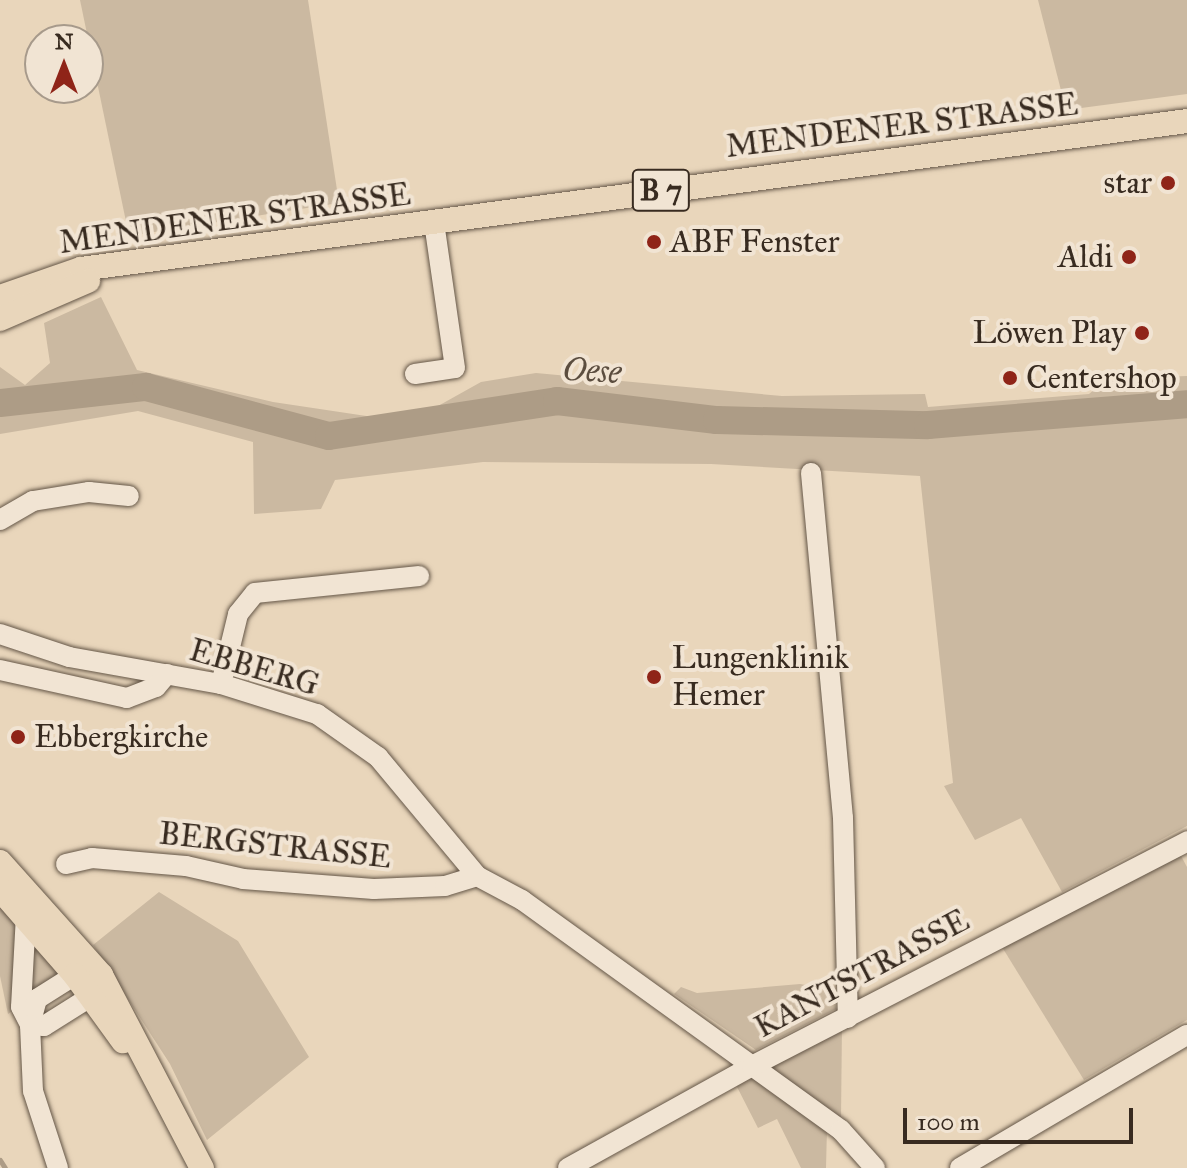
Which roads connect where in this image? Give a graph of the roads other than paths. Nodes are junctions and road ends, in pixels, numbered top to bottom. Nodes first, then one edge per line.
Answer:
1 (1187, 121) edge
2 (434, 222) junction
3 (135, 264) junction
4 (0, 297) edge
5 (0, 319) edge
6 (415, 374) dead end
7 (811, 473) dead end
8 (129, 496) dead end
9 (0, 520) edge
10 (419, 576) dead end
11 (0, 634) edge
12 (0, 670) edge
13 (167, 674) junction
14 (221, 684) junction
15 (1187, 841) edge
16 (0, 862) edge
17 (66, 864) dead end
18 (477, 876) junction
19 (0, 889) edge
20 (26, 915) junction
21 (75, 975) junction
22 (96, 986) junction
23 (848, 1018) junction
24 (30, 1025) junction
25 (1187, 1035) edge
26 (752, 1066) junction
27 (58, 1168) edge
28 (202, 1168) edge
29 (568, 1168) edge
30 (875, 1168) edge
31 (960, 1168) edge

1 - 2 main road, MENDENER STRASSE / B 7
2 - 3 main road, MENDENER STRASSE / B 7
2 - 6 street, MENDENER STRASSE
3 - 4 main road, MENDENER STRASSE / B 7
3 - 5 main road, B 7
7 - 23 street
8 - 9 street
10 - 14 street
11 - 13 street, EBBERG
12 - 13 street
13 - 14 street, EBBERG
14 - 18 street, EBBERG
15 - 23 street, KANTSTRASSE
16 - 22 main road
17 - 18 street, BERGSTRASSE
18 - 26 street
19 - 20 main road
20 - 21 main road
20 - 24 street
21 - 22 main road
21 - 24 street
22 - 24 street
22 - 28 main road
23 - 26 street, KANTSTRASSE
24 - 27 street
25 - 31 street
26 - 29 street, KANTSTRASSE
26 - 30 street

